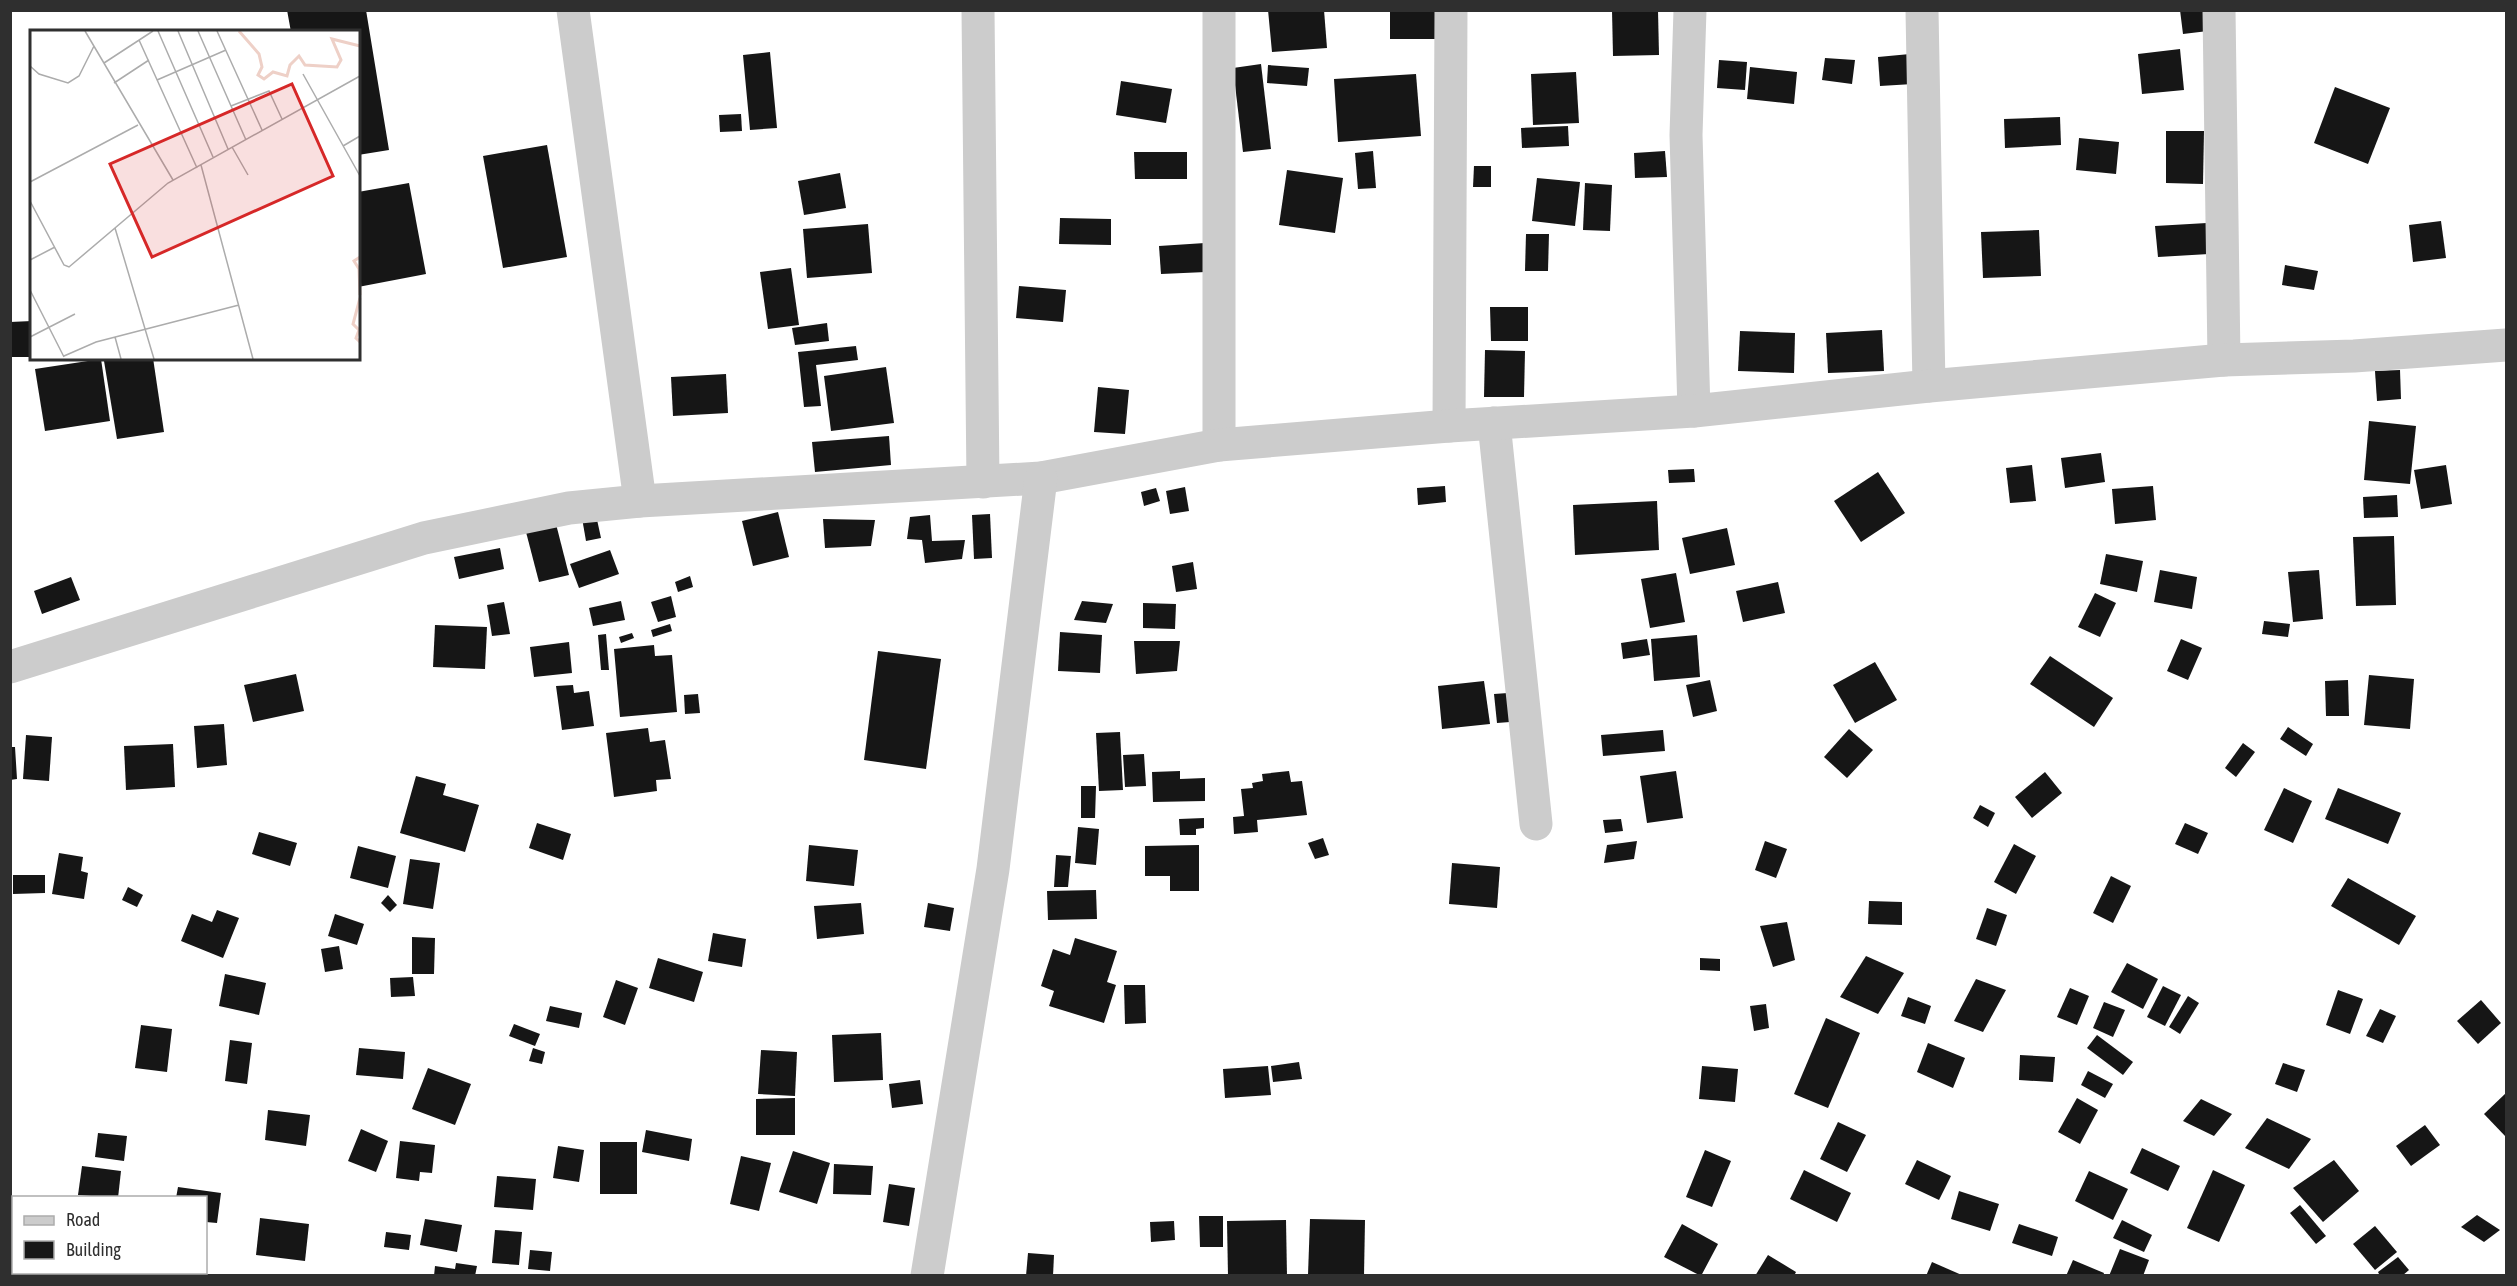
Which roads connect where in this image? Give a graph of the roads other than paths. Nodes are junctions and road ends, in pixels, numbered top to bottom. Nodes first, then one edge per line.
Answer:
1 (573, 10) edge
2 (978, 10) edge
3 (1219, 10) edge
4 (1451, 10) edge
5 (1690, 10) edge
6 (1922, 10) edge
7 (2219, 10) edge
8 (2506, 345) edge
9 (2224, 360) junction
10 (1929, 386) junction
11 (1694, 411) junction
12 (1494, 423) junction
13 (1449, 426) junction
14 (1219, 445) junction
15 (1041, 478) junction
16 (983, 482) junction
17 (640, 501) junction
18 (10, 667) edge
19 (1536, 824) dead end
20 (927, 1275) edge

1 - 17 street
2 - 16 street
3 - 14 street
4 - 13 street
5 - 11 street
6 - 10 street
7 - 9 street
8 - 9 street
9 - 10 street
10 - 11 street
11 - 12 street
12 - 13 street
12 - 19 street
13 - 14 street
14 - 15 street
15 - 16 street
15 - 20 street
16 - 17 street
17 - 18 street

